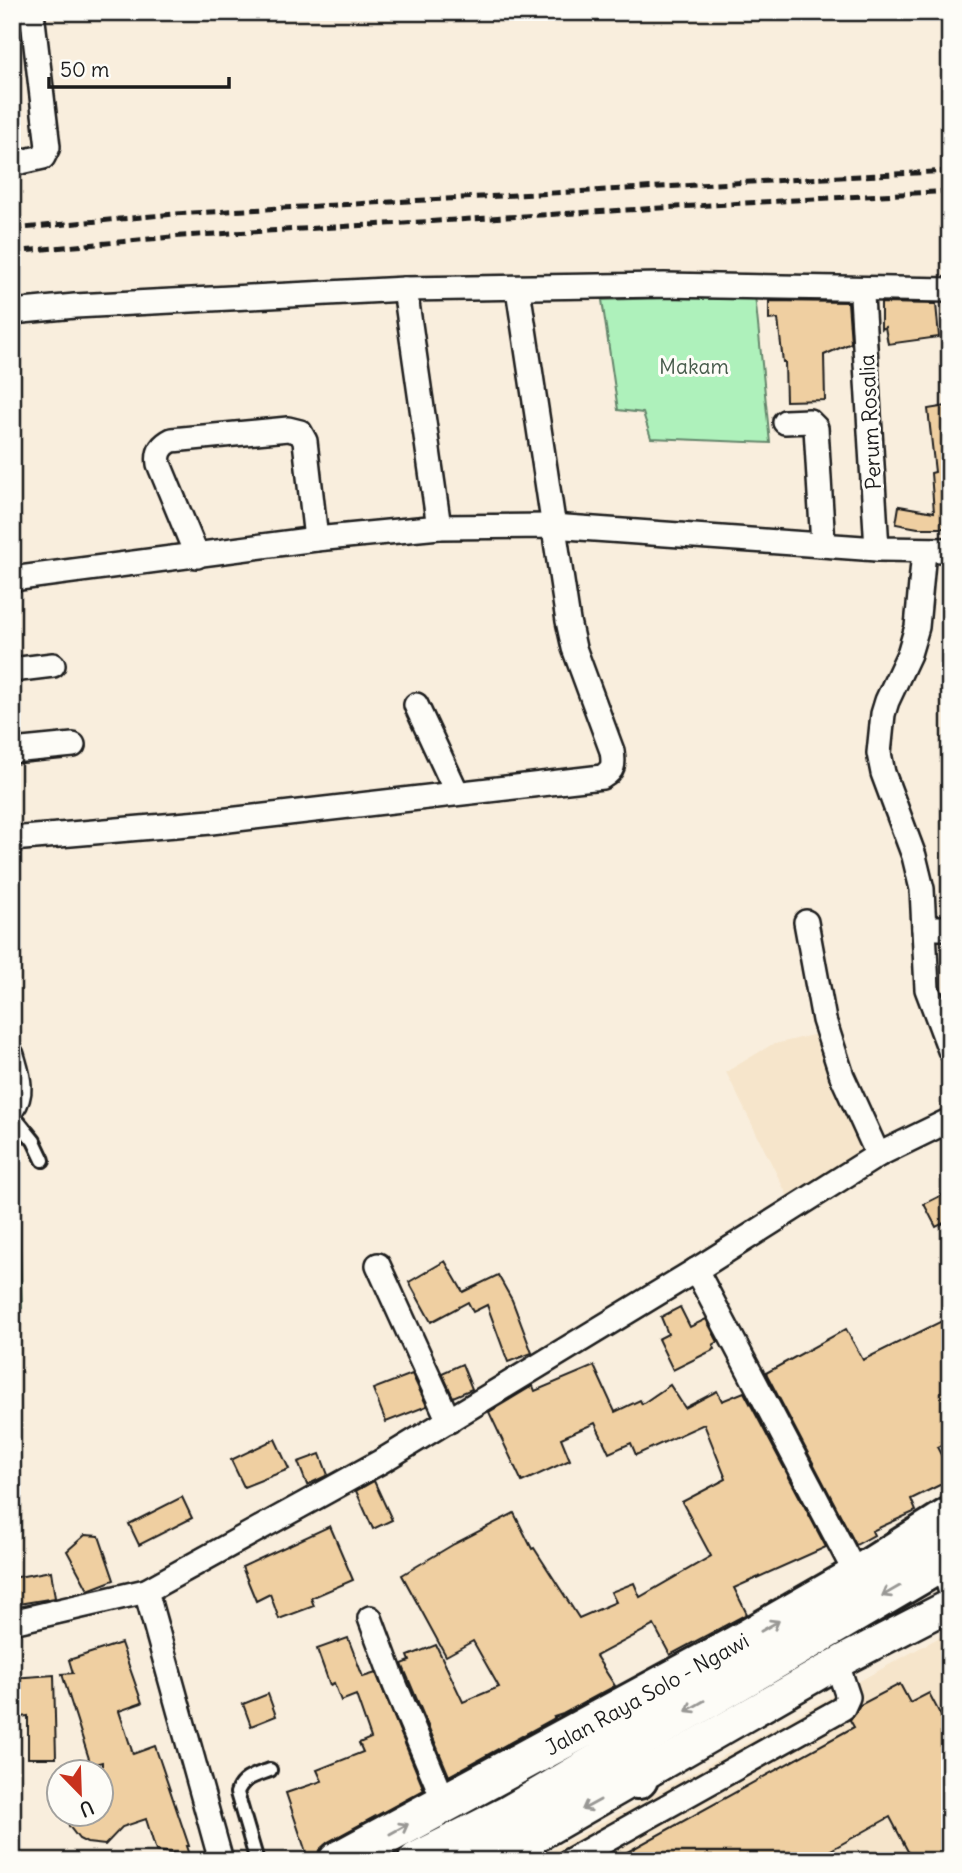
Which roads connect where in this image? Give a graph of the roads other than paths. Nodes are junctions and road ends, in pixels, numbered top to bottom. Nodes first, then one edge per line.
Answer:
1 (32, 12) edge
2 (12, 163) edge
3 (405, 289) junction
4 (518, 289) junction
5 (950, 290) edge
6 (862, 296) dead end
7 (12, 312) edge
8 (785, 422) dead end
9 (552, 526) junction
10 (439, 527) junction
11 (316, 539) junction
12 (823, 545) junction
13 (877, 549) junction
14 (950, 550) edge
15 (924, 551) junction
16 (197, 556) junction
17 (12, 579) edge
18 (53, 665) dead end
19 (12, 670) edge
20 (416, 705) dead end
21 (73, 745) dead end
22 (12, 751) edge
23 (457, 793) junction
24 (12, 839) edge
25 (806, 922) dead end
26 (925, 928) junction
27 (950, 928) edge
28 (950, 1050) edge
29 (12, 1055) edge
30 (12, 1109) edge
31 (12, 1114) edge
32 (950, 1120) edge
33 (878, 1155) junction
34 (43, 1160) dead end
35 (378, 1265) dead end
36 (696, 1270) junction
37 (449, 1421) junction
38 (950, 1517) edge
39 (947, 1569) edge
40 (857, 1576) junction
41 (146, 1591) junction
42 (950, 1605) edge
43 (370, 1618) dead end
44 (12, 1622) edge
45 (837, 1664) junction
46 (629, 1765) junction
47 (270, 1770) dead end
48 (444, 1803) junction
49 (524, 1839) edge
50 (221, 1861) edge
51 (257, 1861) edge
52 (338, 1861) edge
53 (418, 1861) edge
54 (489, 1861) edge
55 (569, 1861) edge

1 - 2 street
3 - 4 street
3 - 7 street
3 - 10 street
4 - 5 street
4 - 9 street
6 - 13 street, Perum Rosalia
8 - 12 street
9 - 10 street
9 - 12 street
9 - 23 street
10 - 11 street
11 - 16 street
11 - 16 street
12 - 13 street
13 - 15 street
14 - 15 street
15 - 26 street
16 - 17 street
18 - 19 street
20 - 23 street
21 - 22 street
23 - 24 street
25 - 33 street
26 - 27 street
26 - 28 street
29 - 30 street
31 - 34 lane
32 - 33 street
33 - 36 street
35 - 37 street
36 - 37 street
36 - 40 street
37 - 41 street
38 - 40 highway, Jalan Raya Solo - Ngawi
39 -> 46 highway, Jalan Raya Solo - Ngawi
48 -> 40 highway, Jalan Raya Solo - Ngawi
41 - 44 street
41 - 50 street
42 - 45 street
43 - 48 street
45 - 46 street
45 - 55 street
46 -> 49 highway, Jalan Raya Solo - Ngawi
47 - 51 lane
52 -> 48 highway, Jalan Raya Solo - Ngawi
49 - 53 highway, Jalan Raya Solo - Ngawi
49 - 54 street

